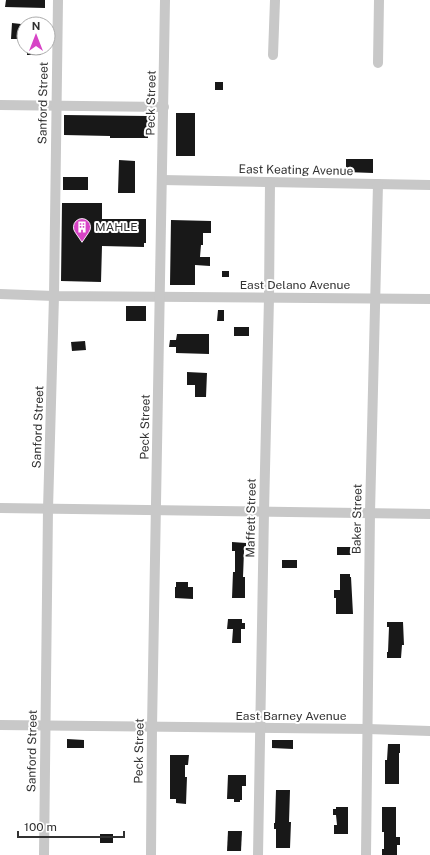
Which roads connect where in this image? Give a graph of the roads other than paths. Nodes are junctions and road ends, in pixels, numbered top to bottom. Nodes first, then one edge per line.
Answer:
1 (58, 0) edge
2 (165, 0) edge
3 (275, 0) edge
4 (379, 0) edge
5 (273, 55) dead end
6 (378, 63) dead end
7 (0, 105) edge
8 (56, 106) junction
9 (164, 107) junction
10 (162, 180) junction
11 (270, 182) junction
12 (378, 184) junction
13 (430, 185) edge
14 (0, 294) edge
15 (54, 296) junction
16 (161, 297) junction
17 (269, 298) junction
18 (376, 299) junction
19 (430, 299) edge
20 (0, 508) edge
21 (48, 509) junction
22 (156, 511) junction
23 (264, 512) junction
24 (370, 513) junction
25 (430, 514) edge
26 (0, 725) edge
27 (46, 726) junction
28 (152, 727) junction
29 (260, 729) junction
30 (368, 729) junction
31 (430, 731) edge
32 (44, 855) edge
33 (151, 855) edge
34 (258, 855) edge
35 (366, 855) edge

1 - 8 street, Sanford Street
2 - 9 street, Peck Street
3 - 5 street
4 - 6 street
7 - 8 street
8 - 9 street
8 - 15 street, Sanford Street
9 - 10 street, Peck Street
10 - 11 street, East Keating Avenue
10 - 16 street, Peck Street
11 - 12 street, East Keating Avenue
11 - 17 street, Maffett Street
12 - 13 street, East Keating Avenue
12 - 18 street, Baker Street
14 - 15 street, East Delano Avenue
15 - 16 street, East Delano Avenue
15 - 21 street, Sanford Street
16 - 17 street, East Delano Avenue
16 - 22 street, Peck Street
17 - 18 street, East Delano Avenue
17 - 23 street, Maffett Street
18 - 19 street, East Delano Avenue
18 - 24 street, Baker Street
20 - 21 street
21 - 22 street
21 - 27 street, Sanford Street
22 - 23 street
22 - 28 street, Peck Street
23 - 24 street
23 - 29 street, Maffett Street
24 - 25 street
24 - 30 street, Baker Street
26 - 27 street, East Barney Avenue
27 - 28 street, East Barney Avenue
27 - 32 street, Sanford Street
28 - 29 street, East Barney Avenue
28 - 33 street, Peck Street
29 - 30 street, East Barney Avenue
29 - 34 street, Maffett Street
30 - 31 street, East Barney Avenue
30 - 35 street, Baker Street

